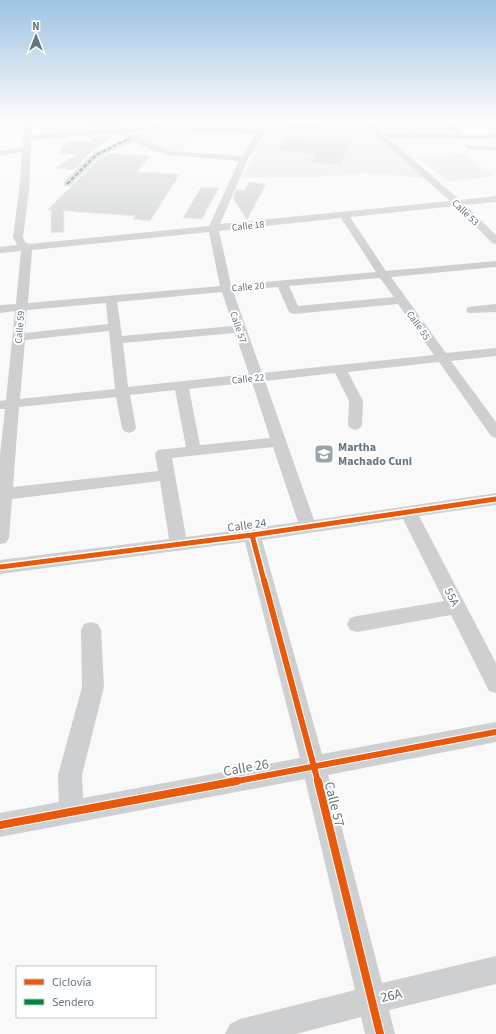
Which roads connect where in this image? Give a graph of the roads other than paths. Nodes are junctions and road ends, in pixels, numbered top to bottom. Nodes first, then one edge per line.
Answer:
1 (26, 168) edge
2 (83, 168) edge
3 (240, 168) edge
4 (418, 168) edge
5 (67, 184) dead end
6 (496, 200) edge
7 (458, 203) junction
8 (344, 215) junction
9 (213, 228) junction
10 (496, 241) edge
11 (27, 247) junction
12 (0, 250) edge
13 (496, 264) edge
14 (383, 274) junction
15 (282, 283) junction
16 (226, 288) junction
17 (111, 298) junction
18 (401, 300) junction
19 (21, 306) junction
20 (496, 308) edge
21 (0, 309) edge
22 (472, 310) dead end
23 (240, 329) junction
24 (115, 334) junction
25 (18, 337) junction
26 (496, 352) edge
27 (442, 357) junction
28 (339, 368) junction
29 (257, 377) junction
30 (181, 385) junction
31 (122, 391) junction
32 (6, 404) edge
33 (355, 425) dead end
34 (129, 428) dead end
35 (496, 434) edge
36 (279, 442) junction
37 (194, 451) junction
38 (167, 475) junction
39 (4, 494) junction
40 (496, 499) edge
41 (408, 511) junction
42 (308, 526) junction
43 (252, 535) junction
44 (0, 538) edge
45 (179, 544) junction
46 (0, 567) edge
47 (457, 606) junction
48 (357, 624) dead end
49 (91, 630) dead end
50 (496, 684) edge
51 (496, 732) edge
52 (314, 766) junction
53 (71, 811) junction
54 (0, 825) edge
55 (496, 970) edge
56 (370, 1000) junction
57 (240, 1034) edge
58 (380, 1034) edge

1 - 11 street
2 - 5 street
3 - 9 street
4 - 7 street, Calle 53
6 - 7 street, Calle 18
7 - 8 street, Calle 18
7 - 10 street, Calle 53
8 - 9 street, Calle 18
8 - 14 street, Calle 55
9 - 11 street, Calle 18
9 - 16 street, Calle 57
11 - 12 street, Calle 18
11 - 19 street, Calle 59
13 - 14 street, Calle 20
14 - 15 street, Calle 20
14 - 18 street, Calle 55
15 - 16 street, Calle 20
15 - 18 street
16 - 17 street, Calle 20
16 - 23 street, Calle 57
17 - 19 street, Calle 20
17 - 24 street
18 - 27 street, Calle 55
19 - 21 street, Calle 20
19 - 25 street, Calle 59
20 - 22 street
23 - 24 street
23 - 29 street, Calle 57
24 - 25 street
24 - 31 street
25 - 32 street, Calle 59
26 - 27 street, Calle 22
27 - 28 street, Calle 22
27 - 35 street, Calle 55
28 - 29 street, Calle 22
28 - 33 street
29 - 30 street, Calle 22
29 - 36 street, Calle 57
30 - 31 street, Calle 22
30 - 37 street
31 - 32 street, Calle 22
31 - 34 street
32 - 39 street, Calle 59
36 - 37 street
36 - 42 street, Calle 57
37 - 38 street
38 - 39 street
38 - 45 street
39 - 44 street, Calle 59
40 - 41 street, Calle 24
41 - 42 street, Calle 24
41 - 47 street, 55A
42 - 43 street, Calle 24
43 - 45 street, Calle 24
43 - 52 street, Calle 57
45 - 46 street, Calle 24
47 - 48 street
47 - 50 street, 55A
49 - 53 street
51 - 52 street, Calle 26
52 - 53 street, Calle 26
52 - 56 street, Calle 57
53 - 54 street, Calle 26
55 - 56 street, 26A
56 - 57 street, 26A
56 - 58 street, Calle 57

